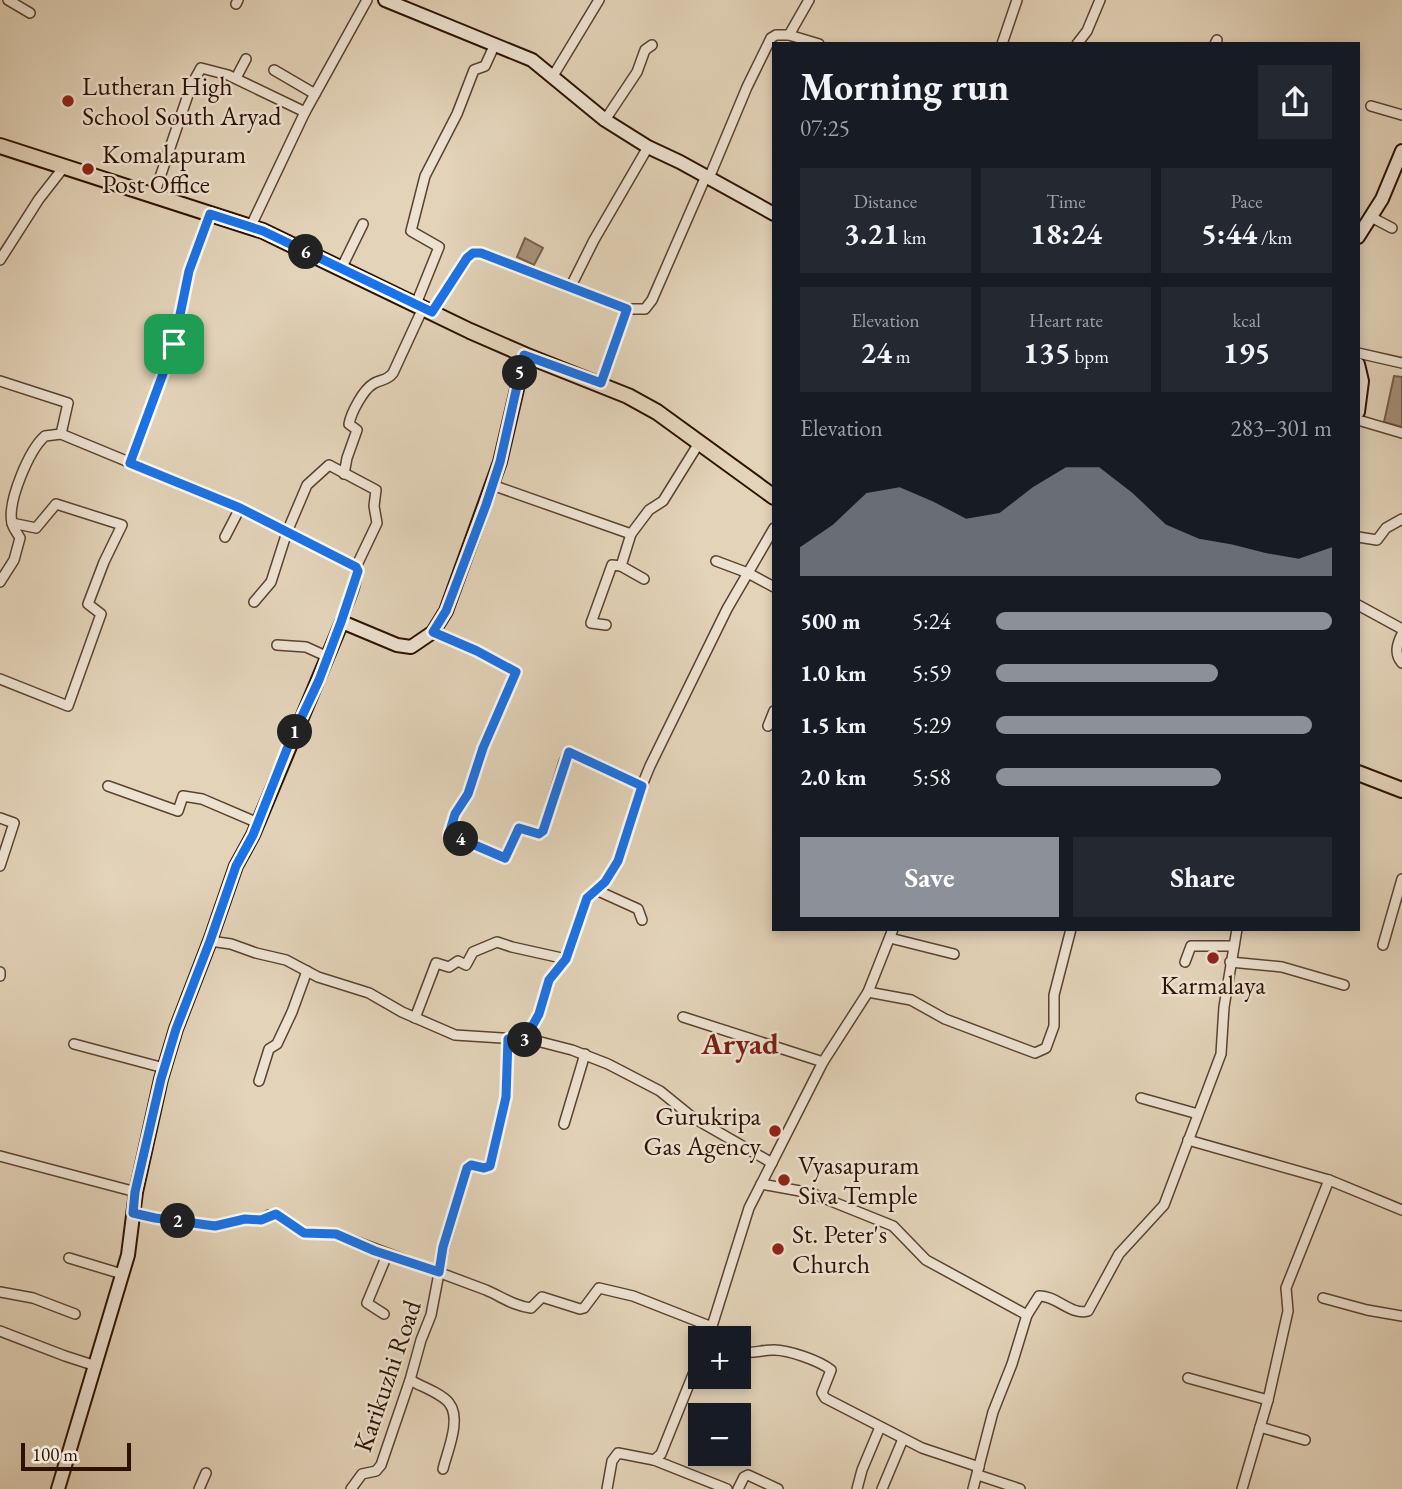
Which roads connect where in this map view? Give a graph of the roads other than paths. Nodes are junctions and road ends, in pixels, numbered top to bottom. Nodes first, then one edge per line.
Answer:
1 (8, 0) edge
2 (367, 0) edge
3 (599, 0) edge
4 (808, 0) edge
5 (1017, 0) edge
6 (1100, 0) edge
7 (389, 1) edge
8 (30, 13) dead end
9 (789, 35) junction
10 (812, 42) edge
11 (1003, 42) edge
12 (1079, 42) edge
13 (495, 44) junction
14 (652, 45) dead end
15 (246, 59) dead end
16 (274, 69) dead end
17 (553, 76) junction
18 (236, 78) junction
19 (315, 94) junction
20 (1371, 106) dead end
21 (305, 112) junction
22 (1402, 115) edge
23 (605, 120) junction
24 (0, 146) edge
25 (648, 147) junction
26 (1402, 151) edge
27 (64, 167) junction
28 (707, 177) junction
29 (154, 195) junction
30 (772, 213) edge
31 (210, 214) junction
32 (1371, 217) junction
33 (363, 224) dead end
34 (250, 228) junction
35 (1392, 228) dead end
36 (1360, 234) edge
37 (0, 260) edge
38 (341, 269) junction
39 (570, 288) junction
40 (424, 308) junction
41 (627, 309) junction
42 (1360, 353) edge
43 (524, 355) junction
44 (1402, 363) edge
45 (1360, 372) edge
46 (0, 381) edge
47 (601, 383) junction
48 (1360, 396) edge
49 (1360, 421) edge
50 (1402, 433) edge
51 (61, 434) junction
52 (699, 443) junction
53 (130, 463) junction
54 (344, 474) junction
55 (492, 485) junction
56 (772, 496) edge
57 (240, 508) junction
58 (1402, 519) edge
59 (12, 523) junction
60 (287, 531) junction
61 (772, 531) edge
62 (631, 534) junction
63 (225, 537) dead end
64 (1360, 537) edge
65 (716, 561) dead end
66 (621, 566) junction
67 (356, 567) junction
68 (748, 573) junction
69 (644, 579) dead end
70 (0, 582) edge
71 (772, 586) edge
72 (254, 602) dead end
73 (1360, 606) edge
74 (341, 622) junction
75 (606, 625) dead end
76 (433, 632) junction
77 (1402, 632) edge
78 (277, 645) dead end
79 (328, 657) junction
80 (1402, 663) edge
81 (0, 679) edge
82 (772, 716) edge
83 (768, 726) dead end
84 (1360, 774) edge
85 (108, 786) dead end
86 (642, 786) junction
87 (1402, 790) edge
88 (0, 818) edge
89 (258, 823) junction
90 (0, 866) edge
91 (1402, 879) edge
92 (596, 890) junction
93 (642, 920) dead end
94 (1070, 931) edge
95 (1237, 931) edge
96 (892, 934) edge
97 (210, 941) junction
98 (1383, 944) dead end
99 (1234, 946) junction
100 (954, 954) dead end
101 (566, 959) junction
102 (1230, 961) junction
103 (1185, 962) dead end
104 (307, 971) junction
105 (1344, 985) dead end
106 (868, 992) junction
107 (683, 1017) dead end
108 (415, 1018) junction
109 (508, 1039) junction
110 (524, 1041) junction
111 (74, 1044) dead end
112 (584, 1054) junction
113 (823, 1062) junction
114 (164, 1068) junction
115 (259, 1080) dead end
116 (1141, 1098) dead end
117 (1198, 1114) junction
118 (564, 1124) dead end
119 (1188, 1140) junction
120 (0, 1156) edge
121 (772, 1163) junction
122 (1329, 1180) junction
123 (761, 1184) junction
124 (135, 1192) junction
125 (1402, 1209) edge
126 (133, 1213) junction
127 (387, 1255) junction
128 (69, 1258) dead end
129 (439, 1272) junction
130 (122, 1274) junction
131 (0, 1292) edge
132 (1323, 1298) dead end
133 (75, 1314) dead end
134 (384, 1314) dead end
135 (1027, 1315) junction
136 (1402, 1316) edge
137 (709, 1326) edge
138 (712, 1326) edge
139 (0, 1331) edge
140 (751, 1353) edge
141 (96, 1366) junction
142 (1188, 1378) dead end
143 (410, 1380) junction
144 (688, 1387) edge
145 (1268, 1400) junction
146 (880, 1427) junction
147 (1260, 1427) junction
148 (903, 1439) junction
149 (1305, 1440) dead end
150 (654, 1460) junction
151 (443, 1469) dead end
152 (978, 1471) junction
153 (206, 1473) dead end
154 (58, 1489) edge
155 (199, 1489) edge
156 (351, 1489) edge
157 (607, 1489) edge
158 (727, 1489) edge
159 (738, 1489) edge
160 (778, 1489) edge
161 (857, 1489) edge
162 (882, 1489) edge
163 (973, 1489) edge
164 (1020, 1489) edge
165 (1242, 1489) edge

1 - 8 street
2 - 19 street
3 - 17 street
4 - 9 street
5 - 11 street
6 - 12 street
7 - 13 main road
9 - 10 street
9 - 28 street
13 - 17 main road
13 - 40 street
14 - 23 street
15 - 18 street
16 - 19 street
17 - 23 main road
18 - 21 street
18 - 29 street
19 - 21 street
20 - 22 street
21 - 34 street
23 - 25 main road
24 - 27 main road
25 - 28 main road
25 - 39 street
26 - 32 main road
27 - 29 main road
27 - 37 street
28 - 30 main road
28 - 41 street
29 - 31 main road
31 - 34 main road
31 - 53 street
32 - 35 street
32 - 36 main road
33 - 38 street
34 - 38 main road
38 - 40 main road
39 - 40 street
39 - 41 street
40 - 43 main road
40 - 54 street
41 - 47 street
42 - 44 street
43 - 47 main road
43 - 55 main road
45 - 48 main road
46 - 51 street
47 - 52 main road
49 - 50 street
51 - 53 street
51 - 59 street
52 - 56 main road
52 - 62 street
53 - 57 street
54 - 60 street
54 - 67 street
55 - 62 street
55 - 76 main road
57 - 60 street
57 - 63 street
58 - 64 street
59 - 70 street
59 - 81 street
60 - 67 street
60 - 72 street
61 - 68 street
62 - 66 street
65 - 68 street
66 - 69 street
66 - 75 street
67 - 74 street
68 - 71 street
68 - 86 street
73 - 77 street
74 - 76 main road
74 - 79 main road
76 - 86 street
77 - 80 street
78 - 79 street
79 - 89 main road
82 - 83 street
84 - 87 main road
85 - 89 street
86 - 92 street
88 - 90 street
89 - 97 main road
91 - 98 street
92 - 93 street
92 - 101 street
94 - 106 street
95 - 99 street
96 - 100 street
96 - 106 street
97 - 104 street
97 - 114 main road
99 - 102 street
99 - 103 street
101 - 108 street
101 - 110 street
102 - 105 street
102 - 117 street
104 - 108 street
104 - 115 street
106 - 113 street
107 - 113 street
108 - 109 street
109 - 110 street
109 - 129 street, Karikuzhi Road
110 - 112 street
111 - 114 street
112 - 118 street
112 - 121 street
113 - 121 street
114 - 124 main road
116 - 117 street
117 - 119 street
119 - 122 street
119 - 135 street
120 - 124 street
121 - 123 street
122 - 125 street
122 - 145 street
123 - 135 street
123 - 138 street
124 - 126 main road
126 - 127 street
126 - 130 main road
127 - 129 street
127 - 134 street
128 - 130 street
129 - 137 street
129 - 143 street, Karikuzhi Road
130 - 141 main road
131 - 133 street
132 - 136 street
135 - 152 street
139 - 141 street
140 - 146 street
141 - 154 main road
142 - 145 street
143 - 151 street
143 - 156 street, Karikuzhi Road
144 - 150 street
145 - 147 street
146 - 148 street
146 - 161 street
147 - 149 street
147 - 165 street
148 - 152 street
148 - 162 street
150 - 157 street
150 - 158 street
152 - 163 street
152 - 164 street
153 - 155 street
159 - 160 street

